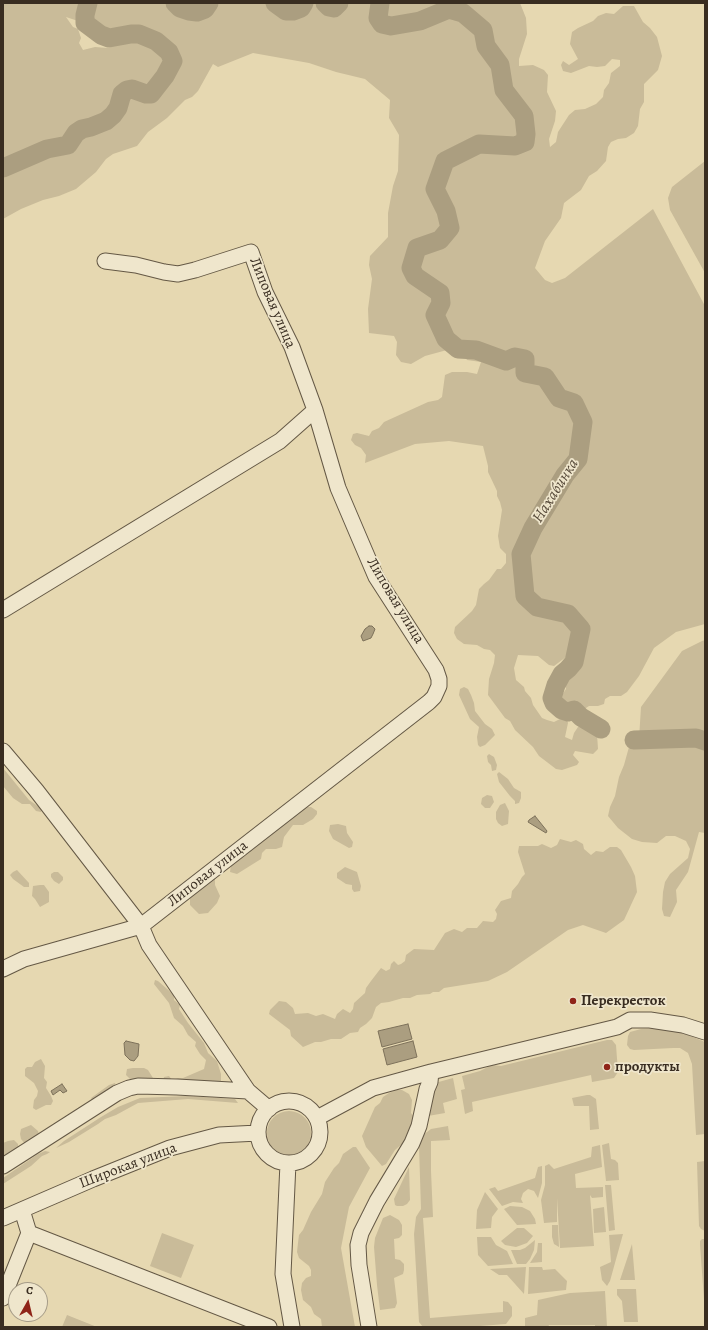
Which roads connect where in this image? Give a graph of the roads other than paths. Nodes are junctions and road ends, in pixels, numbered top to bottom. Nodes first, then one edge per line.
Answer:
1 (105, 261) dead end
2 (315, 410) junction
3 (3, 610) edge
4 (3, 751) edge
5 (141, 926) junction
6 (3, 969) edge
7 (705, 1032) edge
8 (431, 1072) junction
9 (248, 1091) junction
10 (269, 1109) junction
11 (317, 1118) junction
12 (258, 1133) junction
13 (288, 1163) junction
14 (3, 1166) edge
15 (22, 1210) junction
16 (3, 1218) edge
17 (29, 1233) junction
18 (3, 1298) edge
19 (270, 1327) edge
20 (292, 1327) edge
21 (369, 1327) edge

1 - 2 street, Липовая улица
2 - 3 street
2 - 5 street, Липовая улица
4 - 5 street
5 - 6 street
5 - 9 street
7 - 8 street
8 - 11 street
8 - 21 street
9 - 10 street
9 - 14 street
10 - 11 street
10 - 12 street
11 - 13 street
12 - 13 street
12 - 15 street, Широкая улица
13 - 20 street
15 - 16 street, Широкая улица
15 - 17 street
17 - 18 street
17 - 19 street

